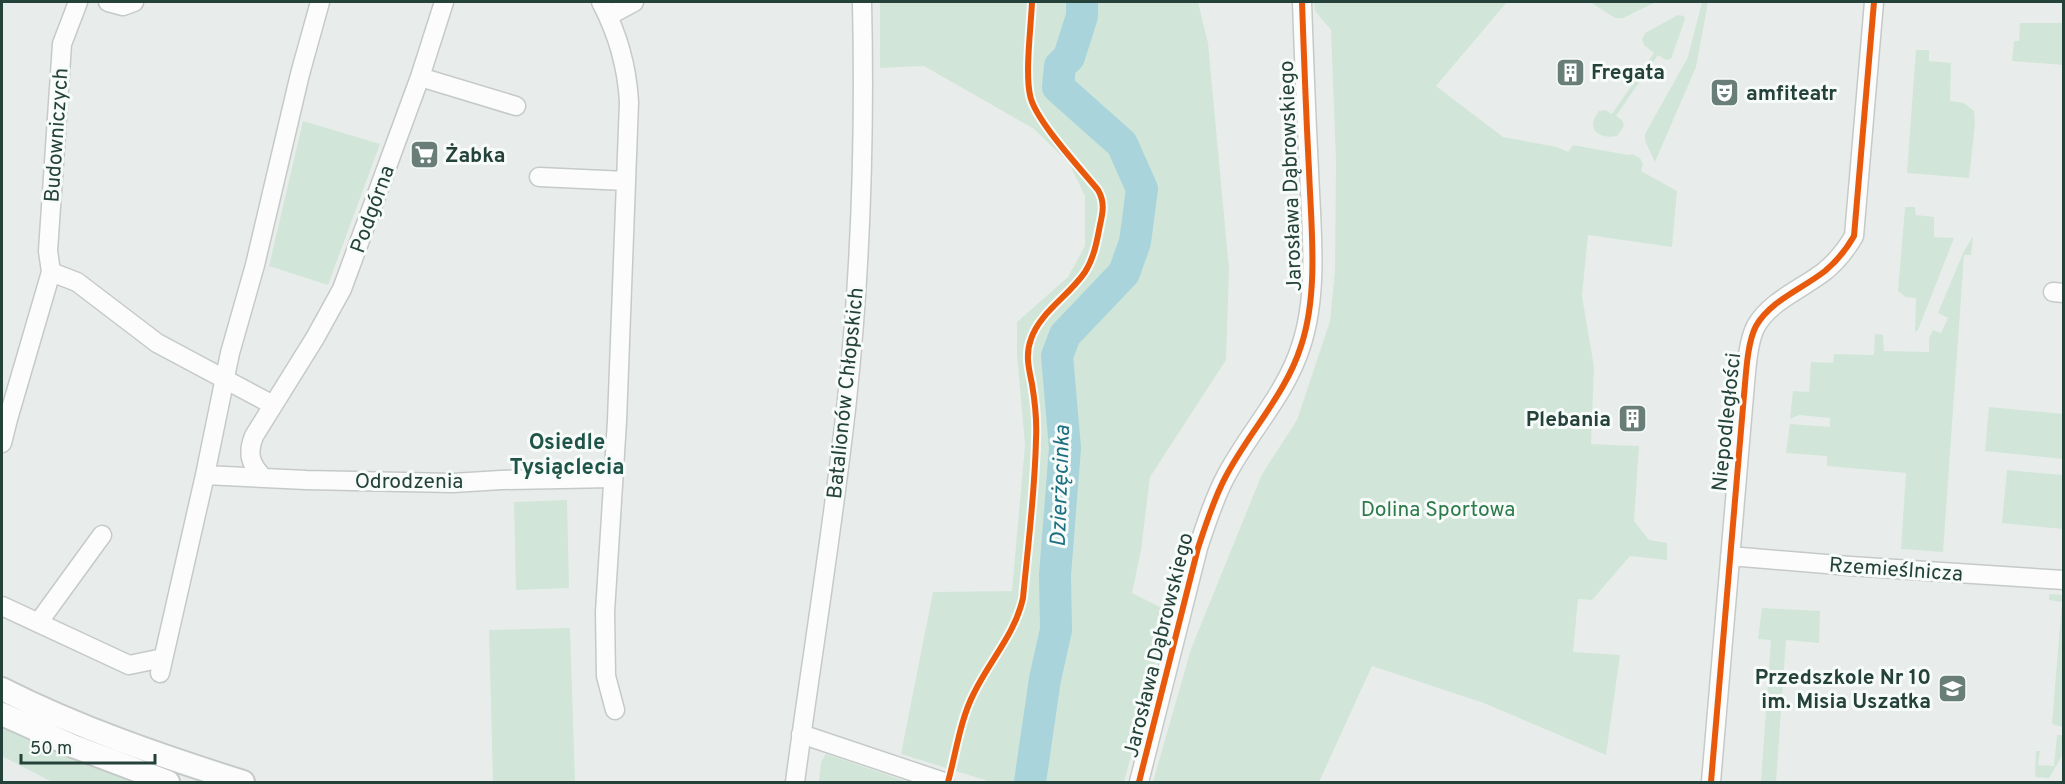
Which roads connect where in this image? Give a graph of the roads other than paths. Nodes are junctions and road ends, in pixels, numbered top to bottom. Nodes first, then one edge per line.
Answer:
1 (78, 2) edge
2 (108, 2) edge
3 (134, 2) edge
4 (320, 2) edge
5 (444, 2) edge
6 (634, 2) edge
7 (862, 2) edge
8 (1302, 2) edge
9 (1874, 2) edge
10 (604, 9) edge
11 (420, 77) junction
12 (516, 106) dead end
13 (539, 177) dead end
14 (626, 181) junction
15 (51, 272) junction
16 (224, 379) junction
17 (273, 405) junction
18 (5, 418) edge
19 (2, 443) edge
20 (205, 475) junction
21 (264, 478) junction
22 (613, 478) junction
23 (102, 535) dead end
24 (1730, 556) junction
25 (2064, 580) edge
26 (2, 606) edge
27 (38, 623) junction
28 (2, 689) edge
29 (615, 710) dead end
30 (2, 714) edge
31 (801, 734) junction
32 (168, 783) edge
33 (243, 783) edge
34 (795, 783) edge
35 (944, 783) edge
36 (1139, 783) edge
37 (1711, 783) edge

1 - 15 street, Budowniczych
2 - 3 street
4 - 16 street
5 - 11 street, Podgórna
6 - 10 street
7 - 31 street, Batalionów Chłopskich
8 - 36 street, Jarosława Dąbrowskiego
9 - 24 street, Niepodległości
10 - 14 street
11 - 12 street
11 - 17 street, Podgórna
13 - 14 street
14 - 22 street
15 - 16 street
15 - 18 street
16 - 17 street
16 - 20 street
17 - 21 street, Podgórna
18 - 19 street
20 - 21 street, Odrodzenia
20 - 27 street
21 - 22 street, Odrodzenia
22 - 29 street
23 - 27 street
24 - 25 street, Rzemieślnicza
24 - 37 street, Niepodległości
26 - 27 street
28 - 33 street
30 - 32 street
31 - 34 street, Batalionów Chłopskich
31 - 35 street

